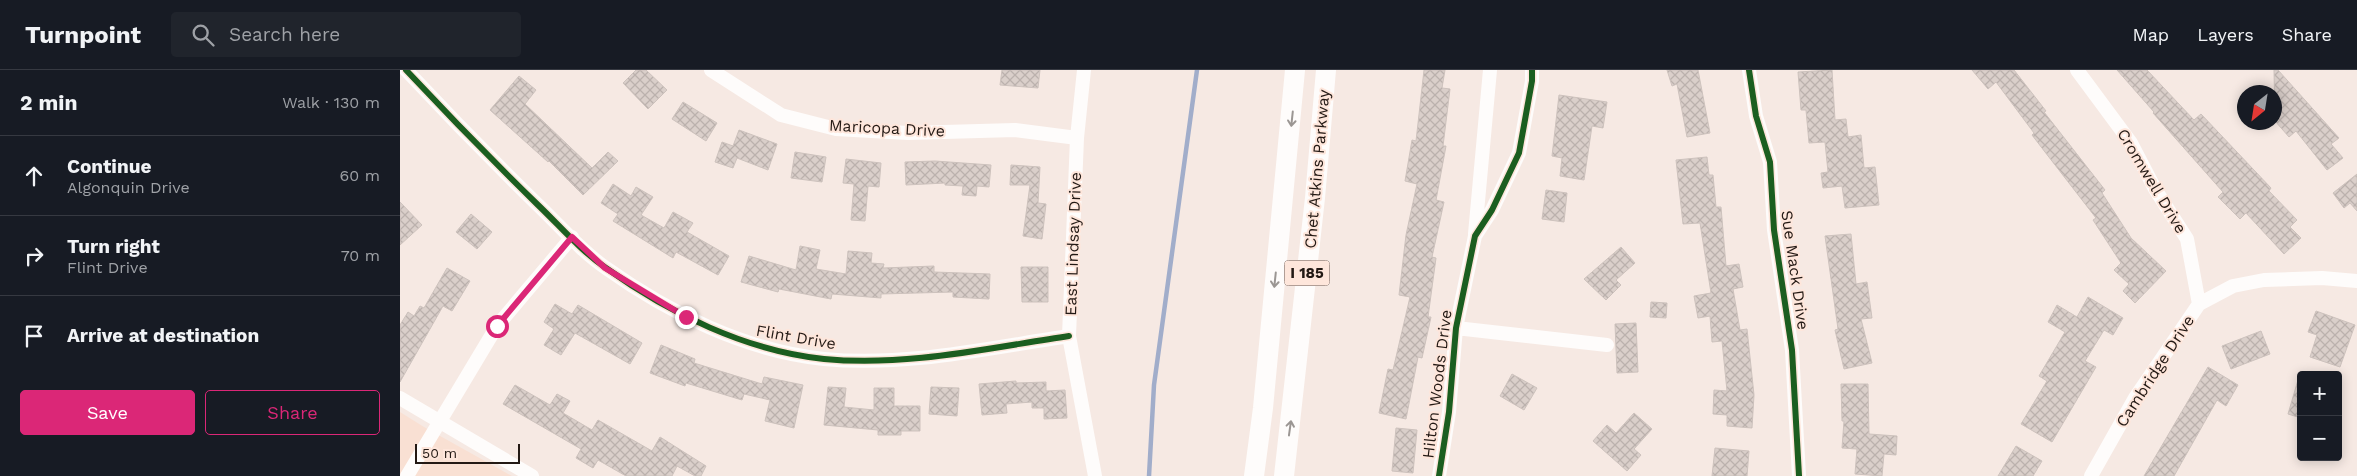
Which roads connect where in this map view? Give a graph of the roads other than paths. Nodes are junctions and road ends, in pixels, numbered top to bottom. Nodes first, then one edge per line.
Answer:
1 (406, 70) edge
2 (711, 70) edge
3 (1084, 70) edge
4 (1295, 70) edge
5 (1326, 70) edge
6 (1490, 70) edge
7 (1532, 70) edge
8 (1749, 70) edge
9 (2077, 70) edge
10 (1077, 138) junction
11 (1475, 236) junction
12 (572, 237) junction
13 (2357, 281) edge
14 (2199, 304) junction
15 (1456, 328) junction
16 (1069, 336) junction
17 (1606, 345) dead end
18 (400, 398) edge
19 (440, 421) junction
20 (407, 476) edge
21 (532, 476) edge
22 (1095, 476) edge
23 (1254, 476) edge
24 (1284, 476) edge
25 (1438, 476) edge
26 (1799, 476) edge
27 (2091, 476) edge

1 - 12 street, Flint Drive
2 - 10 street, Maricopa Drive
3 - 10 street, East Lindsay Drive
4 -> 23 highway, Chet Atkins Parkway / I 185
24 -> 5 highway, Chet Atkins Parkway / I 185
6 - 11 street, Hilton Woods Drive
7 - 11 street, Hilton Woods Drive
8 - 26 street, Sue Mack Drive
9 - 14 street, Cromwell Drive
10 - 16 street, East Lindsay Drive
11 - 15 street, Hilton Woods Drive
12 - 16 street, Flint Drive
12 - 19 street
13 - 14 street, Cambridge Drive
14 - 27 street, Cambridge Drive
15 - 17 street
15 - 25 street, Hilton Woods Drive
16 - 22 street, East Lindsay Drive
18 - 19 street
19 - 20 street
19 - 21 street

